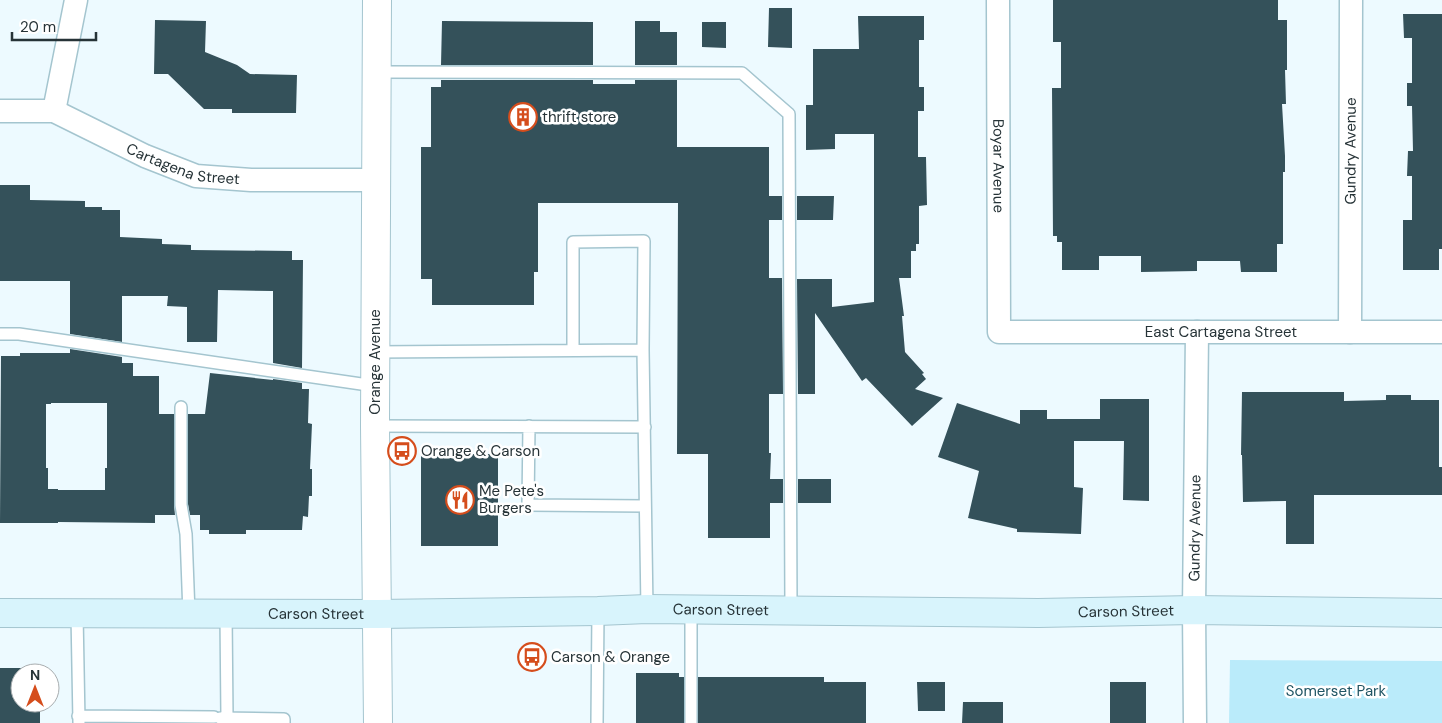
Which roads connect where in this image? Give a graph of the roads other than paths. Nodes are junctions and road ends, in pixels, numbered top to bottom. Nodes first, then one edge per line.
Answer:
1 (76, 0) edge
2 (377, 0) edge
3 (998, 0) edge
4 (1351, 0) edge
5 (377, 72) junction
6 (0, 111) edge
7 (54, 111) junction
8 (377, 180) junction
9 (1000, 332) joint
10 (1197, 332) junction
11 (1350, 332) junction
12 (1442, 332) edge
13 (0, 334) edge
14 (573, 350) junction
15 (643, 350) junction
16 (375, 352) junction
17 (376, 386) junction
18 (181, 407) dead end
19 (375, 426) junction
20 (529, 426) junction
21 (644, 427) junction
22 (645, 506) junction
23 (647, 609) junction
24 (690, 609) junction
25 (791, 610) junction
26 (1194, 610) junction
27 (598, 611) junction
28 (0, 613) edge
29 (1442, 613) edge
30 (77, 614) junction
31 (189, 614) junction
32 (226, 614) junction
33 (376, 614) junction
34 (227, 718) junction
35 (78, 719) edge
36 (214, 720) edge
37 (284, 723) edge
38 (378, 723) edge
39 (597, 723) edge
40 (691, 723) edge
41 (1195, 723) edge

1 - 7 street
2 - 5 street, Orange Avenue
3 - 9 street, Boyar Avenue
4 - 11 street, Gundry Avenue
5 - 8 street, Orange Avenue
5 - 25 lane
6 - 7 street, Cartagena Street
7 - 8 street, Cartagena Street
8 - 16 street, Orange Avenue
9 - 10 street, East Cartagena Street
10 - 11 street, East Cartagena Street
10 - 26 street, Gundry Avenue
11 - 12 street, East Cartagena Street
13 - 17 lane
14 - 15 lane
14 - 15 lane
14 - 16 lane
15 - 21 lane
16 - 17 street, Orange Avenue
17 - 19 street, Orange Avenue
18 - 31 lane
19 - 20 lane
19 - 33 street, Orange Avenue
20 - 21 lane
20 - 22 lane
21 - 22 lane
22 - 23 lane
23 - 24 main road, Carson Street
23 - 27 main road, Carson Street
24 - 25 main road, Carson Street
24 - 40 lane
25 - 26 main road, Carson Street
26 - 29 main road, Carson Street
26 - 41 street, Gundry Avenue
27 - 33 main road, Carson Street
27 - 39 lane
28 - 30 main road, Carson Street
30 - 31 main road, Carson Street
30 - 35 lane
31 - 32 main road, Carson Street
32 - 33 main road, Carson Street
32 - 34 lane
33 - 38 street, Orange Avenue
34 - 36 lane
34 - 37 lane
35 - 36 lane

